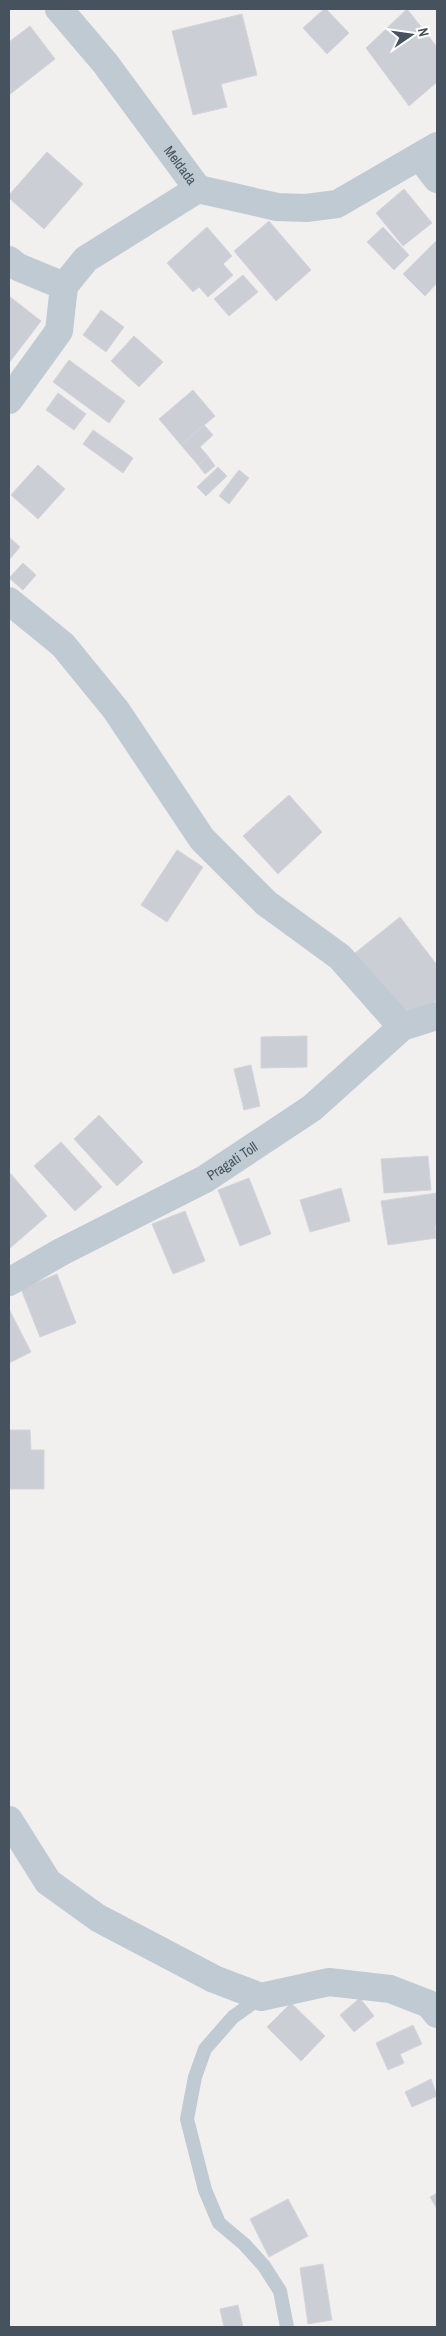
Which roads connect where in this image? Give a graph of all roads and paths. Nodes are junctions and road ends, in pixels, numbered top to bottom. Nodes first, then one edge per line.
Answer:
1 (59, 9) edge
2 (428, 152) edge
3 (437, 178) edge
4 (198, 188) junction
5 (9, 260) edge
6 (64, 286) junction
7 (9, 400) edge
8 (9, 601) edge
9 (437, 1016) edge
10 (402, 1027) junction
11 (9, 1282) edge
12 (9, 1820) edge
13 (261, 1997) junction
14 (437, 2014) edge
15 (287, 2327) edge

1 - 4 street, Meldada
2 - 3 street
2 - 4 street
4 - 6 street, Meldada
5 - 6 street
6 - 7 street
8 - 10 street
9 - 10 street, Pragati Toll
10 - 11 street, Pragati Toll
12 - 13 street
13 - 14 street
13 - 15 lane

